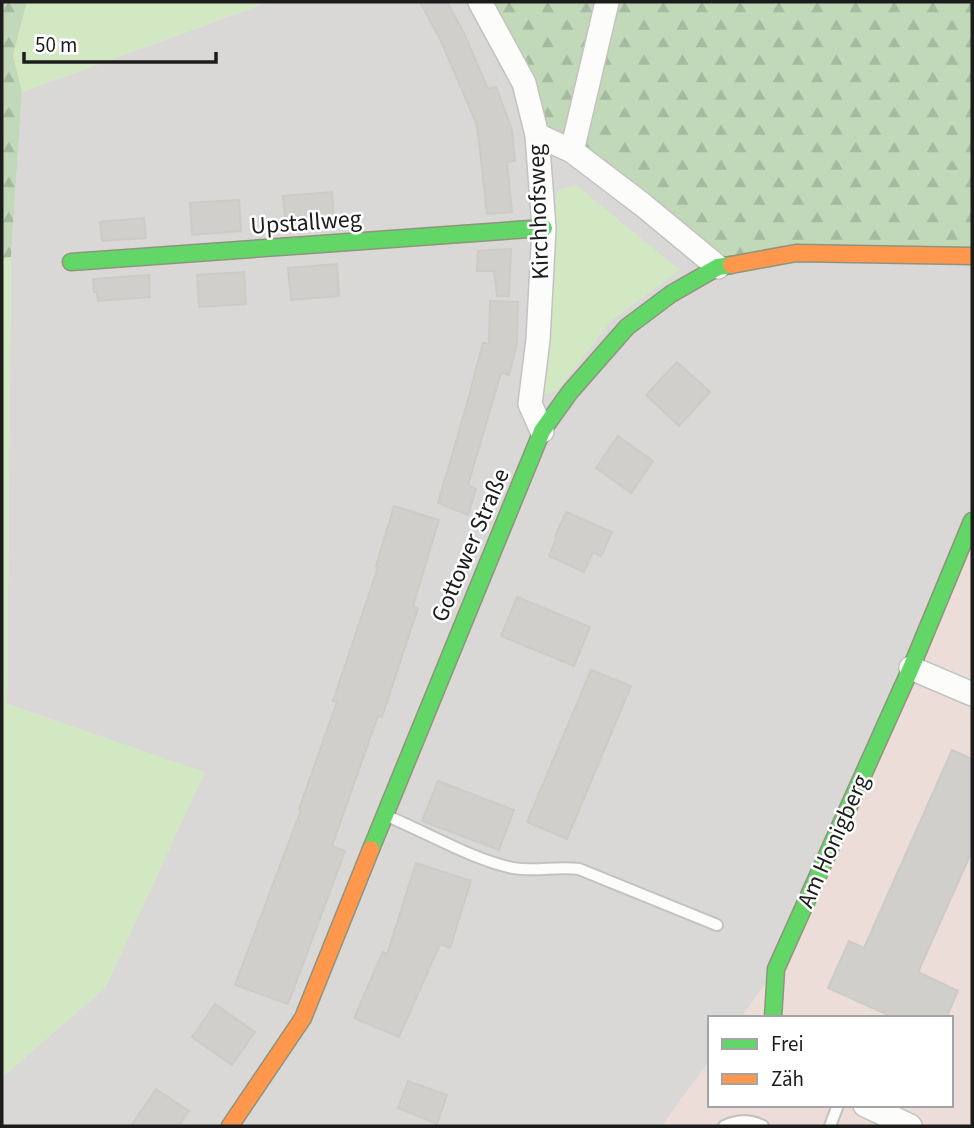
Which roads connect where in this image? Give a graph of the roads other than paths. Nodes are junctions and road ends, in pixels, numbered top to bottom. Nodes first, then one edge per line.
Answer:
1 (480, 2) edge
2 (607, 2) edge
3 (537, 135) junction
4 (572, 150) junction
5 (544, 228) junction
6 (972, 256) edge
7 (71, 262) dead end
8 (718, 267) junction
9 (542, 431) junction
10 (972, 521) edge
11 (911, 668) junction
12 (972, 694) edge
13 (385, 815) junction
14 (717, 925) dead end
15 (773, 1016) edge
16 (837, 1107) edge
17 (869, 1107) edge
18 (236, 1124) edge
19 (724, 1126) edge
20 (763, 1126) edge
21 (830, 1126) edge
22 (911, 1126) edge

1 - 3 street, Kirchhofsweg
2 - 4 street
3 - 4 street
3 - 5 street, Kirchhofsweg
4 - 8 street
5 - 7 street, Upstallweg
5 - 9 street, Kirchhofsweg
6 - 8 street, Gottower Straße
8 - 9 street, Gottower Straße
9 - 13 street, Gottower Straße
10 - 11 street, Am Honigberg
11 - 12 street
11 - 15 street, Am Honigberg
13 - 14 lane
13 - 18 street, Gottower Straße
16 - 21 lane
17 - 22 street
19 - 20 lane

